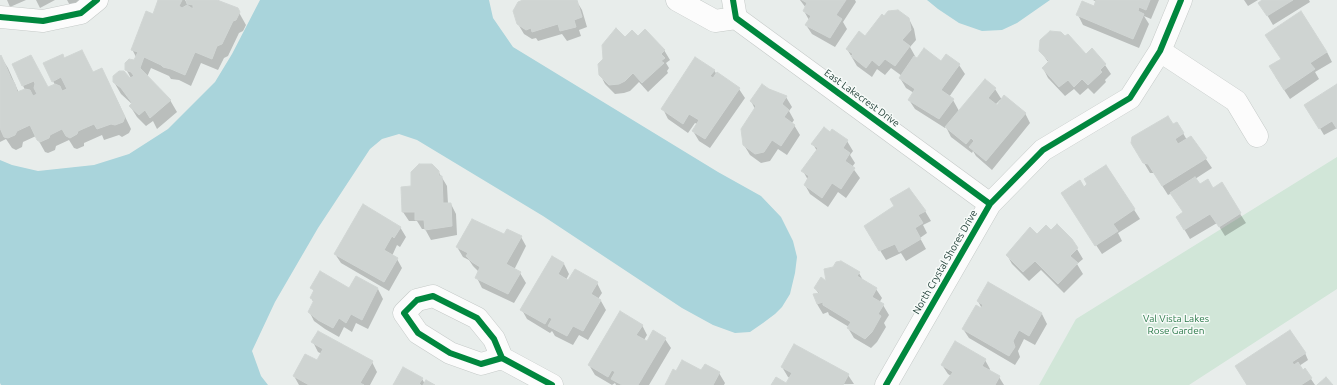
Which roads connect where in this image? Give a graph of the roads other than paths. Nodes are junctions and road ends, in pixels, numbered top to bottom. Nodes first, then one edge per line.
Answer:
1 (97, 0) edge
2 (677, 0) edge
3 (1181, 0) edge
4 (735, 9) edge
5 (0, 17) edge
6 (1160, 51) junction
7 (1258, 136) dead end
8 (990, 204) junction
9 (502, 358) dead end
10 (552, 385) edge
11 (886, 385) edge

1 - 5 street
2 - 4 street, East Lakecrest Drive
3 - 6 street, North Crystal Shores Drive
4 - 8 street, East Lakecrest Drive
6 - 7 street
6 - 8 street, North Crystal Shores Drive
8 - 11 street, North Crystal Shores Drive
9 - 10 street

